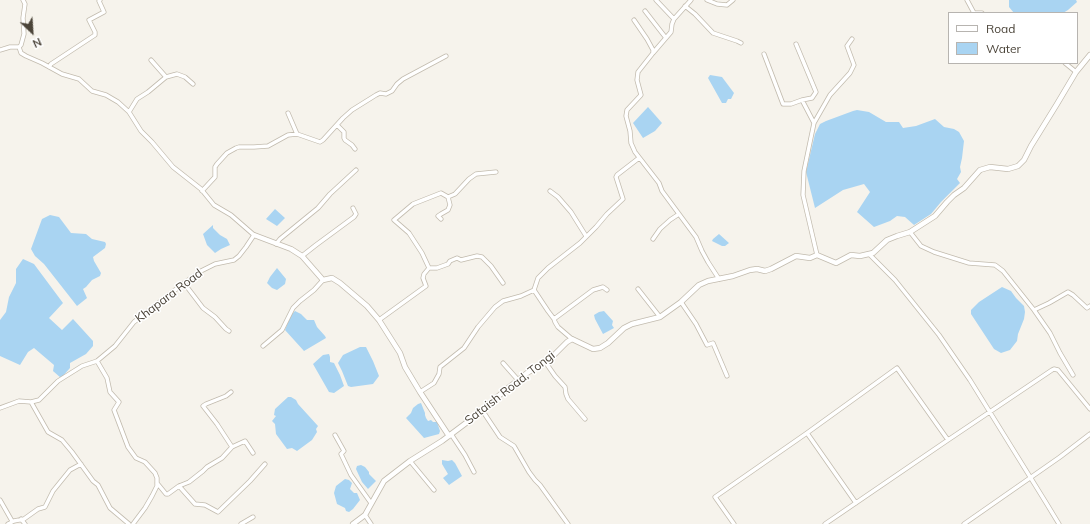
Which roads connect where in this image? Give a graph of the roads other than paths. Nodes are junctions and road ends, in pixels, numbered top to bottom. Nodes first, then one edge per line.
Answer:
1 (23, 0) edge
2 (100, 0) edge
3 (656, 0) edge
4 (691, 0) edge
5 (707, 0) edge
6 (733, 0) edge
7 (967, 0) edge
8 (685, 6) junction
9 (646, 12) dead end
10 (973, 12) edge
11 (674, 18) junction
12 (634, 20) dead end
13 (666, 38) junction
14 (852, 40) dead end
15 (741, 43) dead end
16 (796, 44) dead end
17 (19, 47) junction
18 (0, 50) edge
19 (653, 53) junction
20 (764, 54) dead end
21 (1090, 55) edge
22 (446, 56) dead end
23 (152, 60) dead end
24 (1066, 64) edge
25 (49, 67) junction
26 (1076, 72) junction
27 (166, 77) junction
28 (192, 84) dead end
29 (802, 100) junction
30 (129, 112) junction
31 (288, 113) dead end
32 (814, 123) junction
33 (337, 125) junction
34 (297, 134) junction
35 (355, 149) dead end
36 (639, 158) junction
37 (356, 170) dead end
38 (496, 172) dead end
39 (202, 191) junction
40 (550, 192) dead end
41 (448, 196) junction
42 (353, 208) dead end
43 (679, 214) junction
44 (441, 219) dead end
45 (910, 232) junction
46 (254, 235) junction
47 (586, 236) junction
48 (653, 239) dead end
49 (276, 244) junction
50 (869, 254) junction
51 (817, 255) junction
52 (302, 256) junction
53 (429, 268) junction
54 (719, 279) junction
55 (323, 280) junction
56 (184, 283) junction
57 (503, 283) dead end
58 (638, 289) dead end
59 (534, 290) junction
60 (608, 290) dead end
61 (681, 302) junction
62 (1089, 308) edge
63 (1034, 310) junction
64 (660, 316) junction
65 (554, 319) junction
66 (379, 320) junction
67 (229, 331) dead end
68 (572, 339) junction
69 (263, 346) dead end
70 (97, 361) junction
71 (546, 362) junction
72 (502, 363) dead end
73 (1073, 375) dead end
74 (727, 376) dead end
75 (518, 380) junction
76 (231, 392) dead end
77 (420, 392) junction
78 (32, 402) junction
79 (0, 408) edge
80 (1090, 409) edge
81 (482, 410) junction
82 (989, 412) junction
83 (585, 419) dead end
84 (807, 433) junction
85 (1090, 434) edge
86 (335, 435) dead end
87 (450, 435) junction
88 (948, 440) junction
89 (232, 447) junction
90 (253, 453) dead end
91 (410, 461) junction
92 (81, 464) junction
93 (266, 464) dead end
94 (474, 472) dead end
95 (1030, 478) junction
96 (157, 483) junction
97 (179, 486) junction
98 (434, 490) dead end
99 (0, 500) edge
100 (856, 503) junction
101 (371, 504) junction
102 (365, 515) junction
103 (253, 517) dead end
104 (21, 519) junction
105 (14, 521) junction
106 (8, 524) edge
107 (25, 524) edge
108 (129, 524) edge
109 (133, 524) edge
110 (241, 524) edge
111 (353, 524) edge
112 (371, 524) edge
113 (568, 524) edge
114 (734, 524) edge
115 (825, 524) edge
116 (964, 524) edge
117 (1059, 524) edge

1 - 17 street
2 - 25 street
3 - 11 street
4 - 8 street
5 - 6 street
7 - 10 street
8 - 11 street
8 - 15 street
9 - 13 street
11 - 13 street
12 - 19 street
13 - 19 street
14 - 32 street
16 - 29 street
17 - 18 street
17 - 25 street
19 - 36 street
20 - 29 street
21 - 26 street
22 - 33 street
23 - 27 street
24 - 26 street
25 - 30 street
26 - 45 street
27 - 28 street
27 - 30 street
29 - 32 street
30 - 39 street
31 - 34 street
32 - 51 street
33 - 34 street
33 - 35 street
34 - 39 street
36 - 43 street
36 - 47 street
37 - 49 street
38 - 41 street
39 - 46 street
40 - 47 street
41 - 44 street
41 - 53 street
42 - 52 street
43 - 48 street
43 - 54 street
45 - 50 street
45 - 63 street
46 - 49 street
46 - 56 street, Khapara Road
47 - 59 street
49 - 52 street
50 - 51 street
50 - 82 street
51 - 54 street
52 - 55 street
53 - 57 street
53 - 66 street
54 - 61 street
55 - 66 street
55 - 69 street
56 - 67 street
56 - 70 street, Khapara Road
58 - 64 street
59 - 65 street
59 - 77 street
60 - 65 street
61 - 64 street
61 - 74 street
62 - 63 street
63 - 73 street
64 - 68 street
65 - 68 street
66 - 77 street
68 - 71 street, Sataish Road, Tongi
70 - 78 street, Khapara Road
70 - 96 street
71 - 75 street, Sataish Road, Tongi
71 - 83 street
72 - 75 street
75 - 81 street, Sataish Road, Tongi
76 - 89 street
77 - 87 street
78 - 79 street
78 - 92 street
80 - 82 street
81 - 87 street, Sataish Road, Tongi
81 - 113 street
82 - 88 street
82 - 95 street
84 - 88 street
84 - 100 street
84 - 114 street
85 - 95 street
86 - 101 street
87 - 91 street, Sataish Road, Tongi
87 - 94 street
88 - 100 street
89 - 90 street
89 - 97 street
91 - 98 street
91 - 101 street, Sataish Road, Tongi
92 - 104 street
92 - 108 street
93 - 97 street
95 - 116 street
95 - 117 street
96 - 97 street
96 - 109 street
99 - 105 street
100 - 115 street
101 - 102 street, Sataish Road, Tongi
102 - 111 street, Sataish Road, Tongi
102 - 112 street
103 - 110 street
104 - 105 street
104 - 107 street
105 - 106 street

